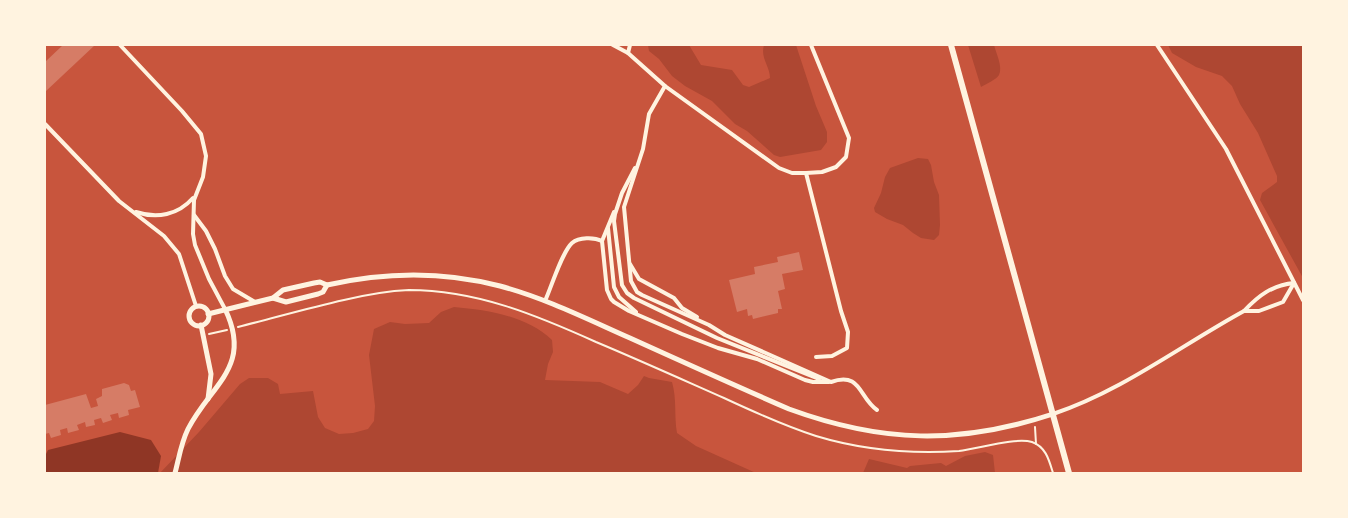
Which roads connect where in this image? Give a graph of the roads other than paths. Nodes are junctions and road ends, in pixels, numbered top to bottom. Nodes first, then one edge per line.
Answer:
1 (120, 45) edge
2 (613, 45) edge
3 (630, 45) edge
4 (810, 45) edge
5 (951, 45) edge
6 (1157, 45) edge
7 (628, 53) junction
8 (665, 86) junction
9 (45, 124) edge
10 (639, 160) junction
11 (806, 174) junction
12 (195, 196) junction
13 (616, 206) junction
14 (132, 211) junction
15 (194, 215) junction
16 (609, 223) junction
17 (602, 241) junction
18 (627, 250) junction
19 (1294, 283) junction
20 (327, 285) junction
21 (273, 298) junction
22 (1303, 300) edge
23 (545, 301) junction
24 (255, 302) junction
25 (196, 306) junction
26 (225, 309) junction
27 (1244, 310) junction
28 (208, 314) junction
29 (644, 317) junction
30 (202, 325) junction
31 (709, 325) junction
32 (816, 357) dead end
33 (831, 382) junction
34 (208, 400) junction
35 (877, 410) dead end
36 (1053, 414) junction
37 (175, 473) edge
38 (1069, 473) edge

1 - 12 street
2 - 7 street
3 - 7 street
4 - 11 street
5 - 36 highway
6 - 19 street
7 - 8 street
8 - 10 street
8 - 11 street
9 - 14 street
10 - 13 street
10 - 18 street
11 - 32 street
12 - 14 street
12 - 15 street
13 - 16 street
13 - 33 street
14 - 25 street
15 - 24 street
15 - 26 street
16 - 17 street
16 - 29 street
17 - 23 street
17 - 29 street
18 - 31 street
18 - 31 street
19 - 22 street
19 - 27 street
19 - 27 street
20 - 21 street
20 - 21 street
20 - 23 street
21 - 24 street
23 - 36 street
24 - 26 street
25 - 28 street
25 - 30 street
26 - 28 street
26 - 34 street
27 - 36 street
28 - 30 street
29 - 33 street
30 - 34 street
31 - 33 street
33 - 35 street
34 - 37 street
36 - 38 highway

